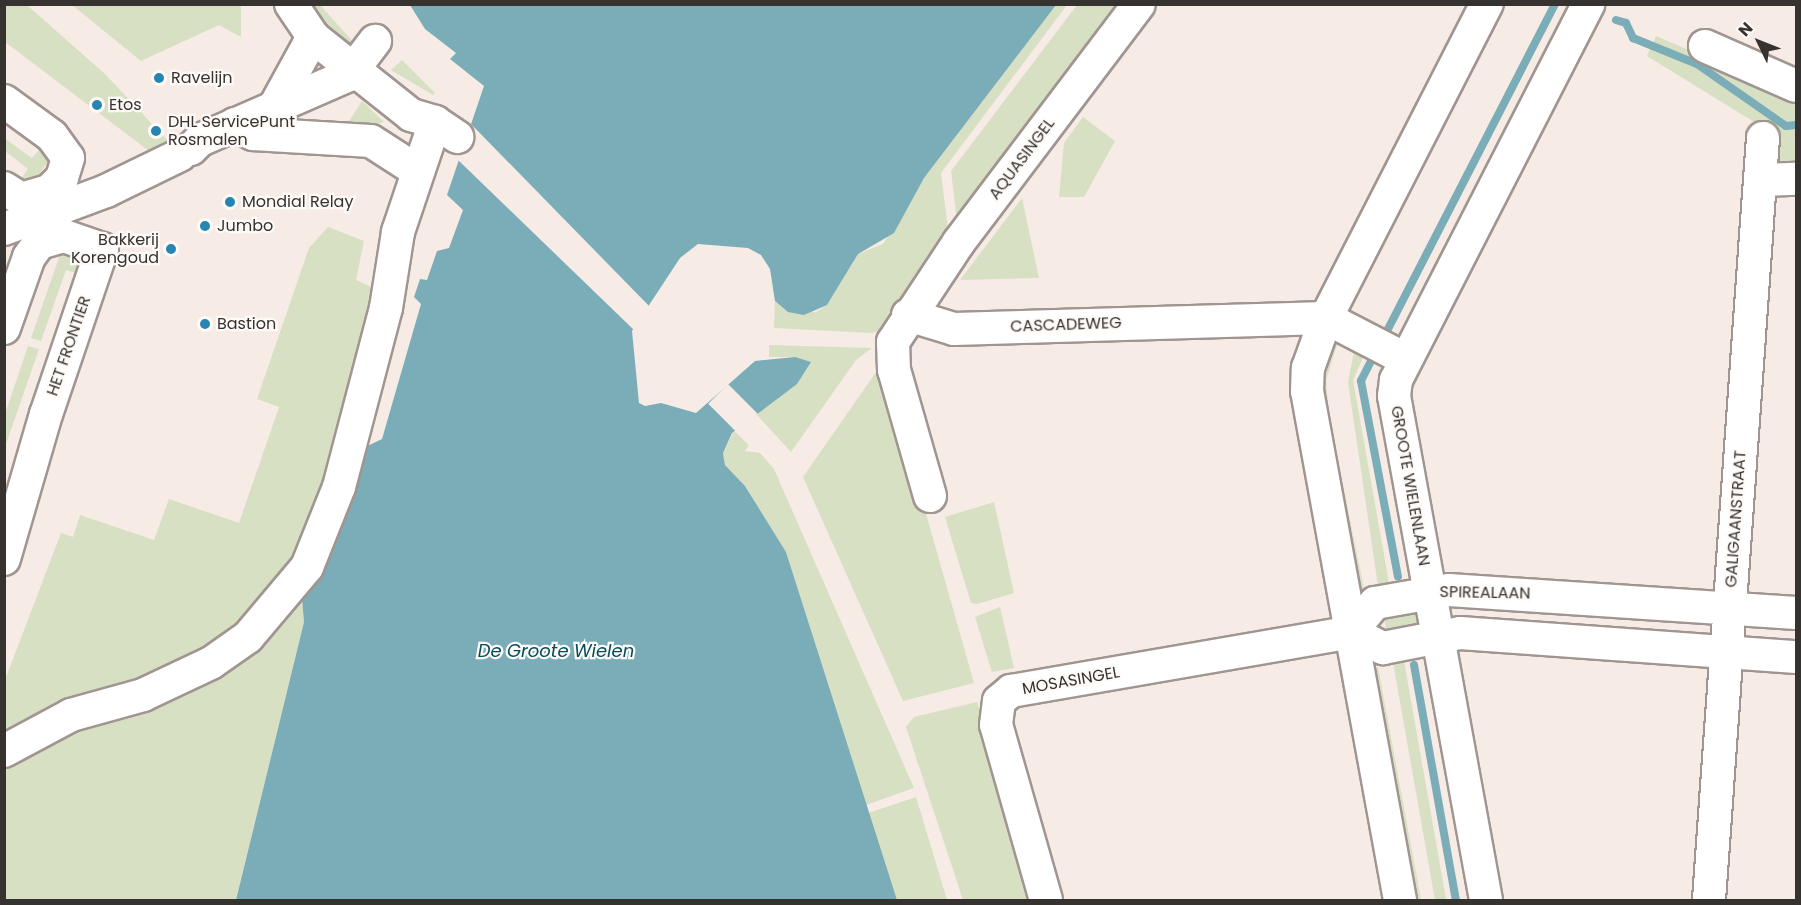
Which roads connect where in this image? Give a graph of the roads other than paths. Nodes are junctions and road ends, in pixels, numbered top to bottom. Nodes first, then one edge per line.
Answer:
1 (291, 4) edge
2 (1139, 4) edge
3 (1487, 4) edge
4 (1588, 4) edge
5 (313, 37) junction
6 (375, 41) dead end
7 (1705, 46) dead end
8 (354, 70) junction
9 (1797, 86) edge
10 (4, 101) edge
11 (275, 106) junction
12 (235, 124) junction
13 (434, 125) junction
14 (1763, 138) dead end
15 (371, 141) junction
16 (416, 170) junction
17 (1797, 179) edge
18 (1763, 180) junction
19 (4, 188) edge
20 (56, 212) junction
21 (4, 229) edge
22 (908, 315) junction
23 (1326, 318) junction
24 (4, 328) edge
25 (1405, 358) junction
26 (15, 479) edge
27 (930, 495) dead end
28 (4, 559) edge
29 (1430, 593) junction
30 (1730, 609) junction
31 (1797, 613) edge
32 (1351, 632) junction
33 (1438, 637) junction
34 (1728, 651) junction
35 (1797, 657) edge
36 (4, 751) edge
37 (1046, 900) edge
38 (1400, 900) edge
39 (1486, 900) edge
40 (1708, 900) edge

1 - 5 street
2 - 22 street, AQUASINGEL
3 - 23 street
4 - 25 street, GROOTE WIELENLAAN
5 - 8 street
5 - 11 street
6 - 8 street
7 - 9 street
8 - 11 street
8 - 13 street
10 - 20 street
11 - 12 street
12 - 15 street
12 - 20 street
13 - 15 street
13 - 16 street
14 - 18 street, GALIGAANSTRAAT
15 - 16 street
16 - 36 street
17 - 18 street
18 - 30 street, GALIGAANSTRAAT
19 - 20 street
20 - 21 street
20 - 24 street
20 - 26 street, HET FRONTIER
22 - 23 street, CASCADEWEG
22 - 27 street
23 - 25 street, CASCADEWEG
23 - 32 street
25 - 29 street, GROOTE WIELENLAAN
26 - 28 street, HET FRONTIER
29 - 30 street, SPIREALAAN
29 - 32 street, SPIREALAAN
29 - 33 street, GROOTE WIELENLAAN
30 - 31 street, SPIREALAAN
30 - 34 street, GALIGAANSTRAAT
32 - 33 street
32 - 37 street, MOSASINGEL
32 - 38 street
33 - 34 street
33 - 39 street, GROOTE WIELENLAAN
34 - 35 street
34 - 40 street, GALIGAANSTRAAT

